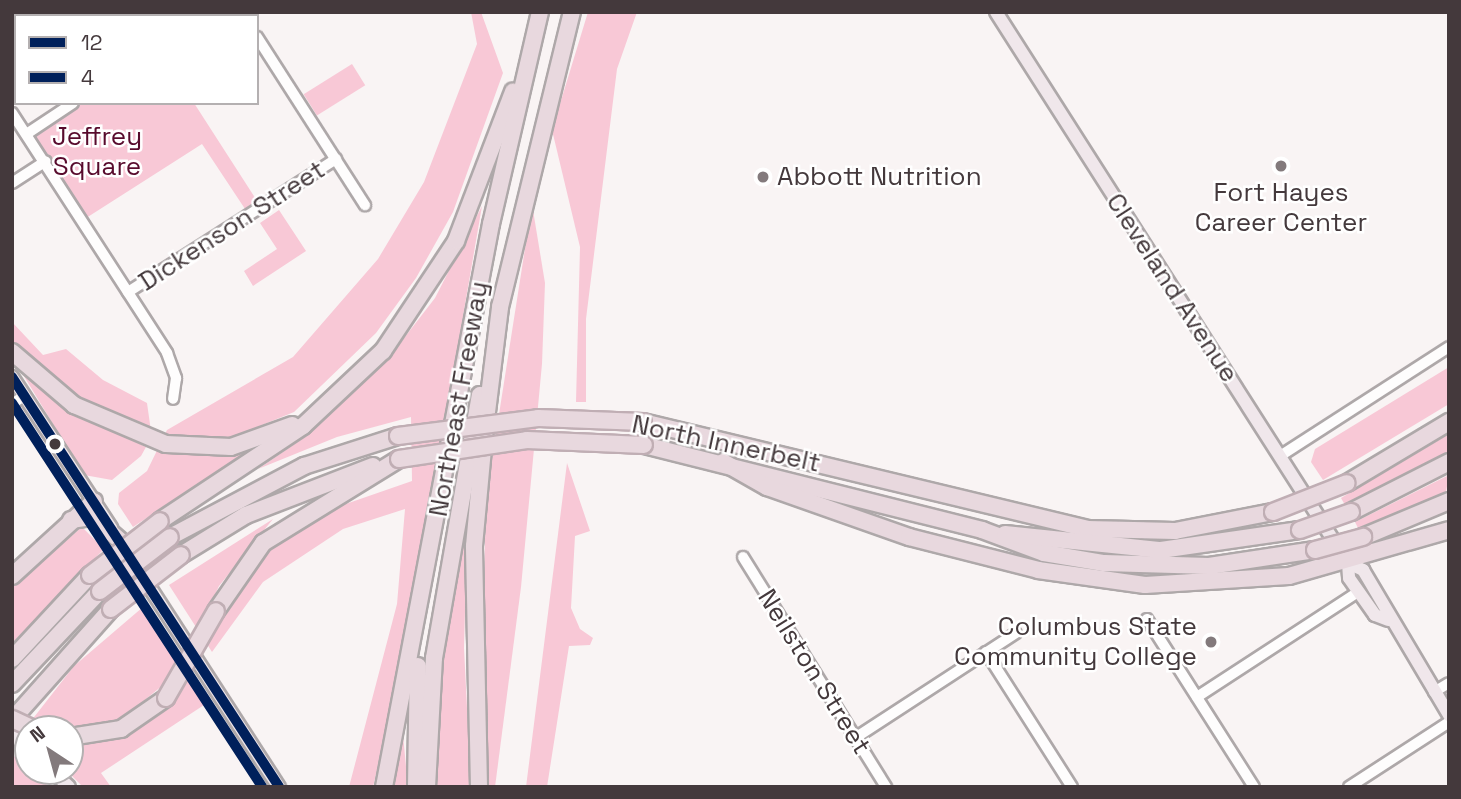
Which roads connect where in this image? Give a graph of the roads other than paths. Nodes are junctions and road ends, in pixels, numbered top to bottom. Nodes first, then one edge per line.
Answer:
1 (540, 12) edge
2 (572, 12) edge
3 (996, 12) edge
4 (532, 37) junction
5 (259, 40) edge
6 (70, 105) edge
7 (12, 113) edge
8 (28, 133) junction
9 (335, 159) junction
10 (46, 161) junction
11 (12, 183) edge
12 (365, 205) dead end
13 (128, 292) junction
14 (500, 307) junction
15 (1449, 347) edge
16 (12, 352) edge
17 (12, 377) edge
18 (24, 396) junction
19 (173, 399) dead end
20 (12, 404) edge
21 (322, 410) junction
22 (1449, 422) edge
23 (1280, 456) junction
24 (399, 458) junction
25 (723, 462) junction
26 (1449, 462) edge
27 (94, 501) junction
28 (1449, 504) edge
29 (71, 520) junction
30 (1449, 529) edge
31 (982, 530) junction
32 (119, 540) junction
33 (743, 557) dead end
34 (1348, 563) junction
35 (12, 576) edge
36 (1358, 592) junction
37 (1147, 619) dead end
38 (1388, 620) junction
39 (420, 622) junction
40 (1016, 633) dead end
41 (986, 653) junction
42 (12, 659) edge
43 (1449, 683) edge
44 (12, 684) edge
45 (1434, 692) junction
46 (1197, 697) junction
47 (1449, 715) edge
48 (12, 720) edge
49 (1449, 722) edge
50 (84, 735) edge
51 (855, 738) junction
52 (279, 787) edge
53 (384, 787) edge
54 (416, 787) edge
55 (427, 787) edge
56 (479, 787) edge
57 (886, 787) edge
58 (1072, 787) edge
59 (1254, 787) edge
60 (1349, 787) edge

1 - 4 highway, Northeast Freeway
2 - 14 highway, Northeast Freeway
3 - 23 main road, Cleveland Avenue
4 - 21 highway
4 - 39 highway, Northeast Freeway
5 - 9 street
6 - 8 street
7 - 8 street
8 - 10 street
9 - 12 street
9 - 13 street, Dickenson Street
10 - 11 street
10 - 13 street
13 - 19 street
14 - 55 highway
14 - 56 highway, Northeast Freeway
15 - 23 street
16 - 21 highway
17 - 18 main road
18 - 20 street
18 - 27 main road
21 - 42 highway, bridge
22 - 44 highway, North Innerbelt, bridge
23 - 34 main road, Cleveland Avenue
24 - 25 highway, North Innerbelt, bridge
24 - 48 highway, North Innerbelt, bridge
24 - 50 highway, bridge
25 - 31 highway, North Innerbelt
25 - 34 highway
26 - 31 highway, bridge
27 - 29 highway
27 - 32 main road
28 - 31 highway, North Innerbelt, bridge
29 - 32 highway
29 - 35 highway
30 - 34 highway
32 - 52 main road
33 - 51 street, Neilston Street
34 - 36 main road, Cleveland Avenue
34 - 38 main road, Cleveland Avenue
36 - 38 main road, Cleveland Avenue
36 - 46 street
37 - 46 street
38 - 45 main road, Cleveland Avenue
39 - 53 highway, Northeast Freeway
39 - 54 highway
40 - 41 street
41 - 51 street
41 - 58 street
43 - 45 street
45 - 47 main road, Cleveland Avenue
46 - 59 street
49 - 60 street
51 - 57 street, Neilston Street

